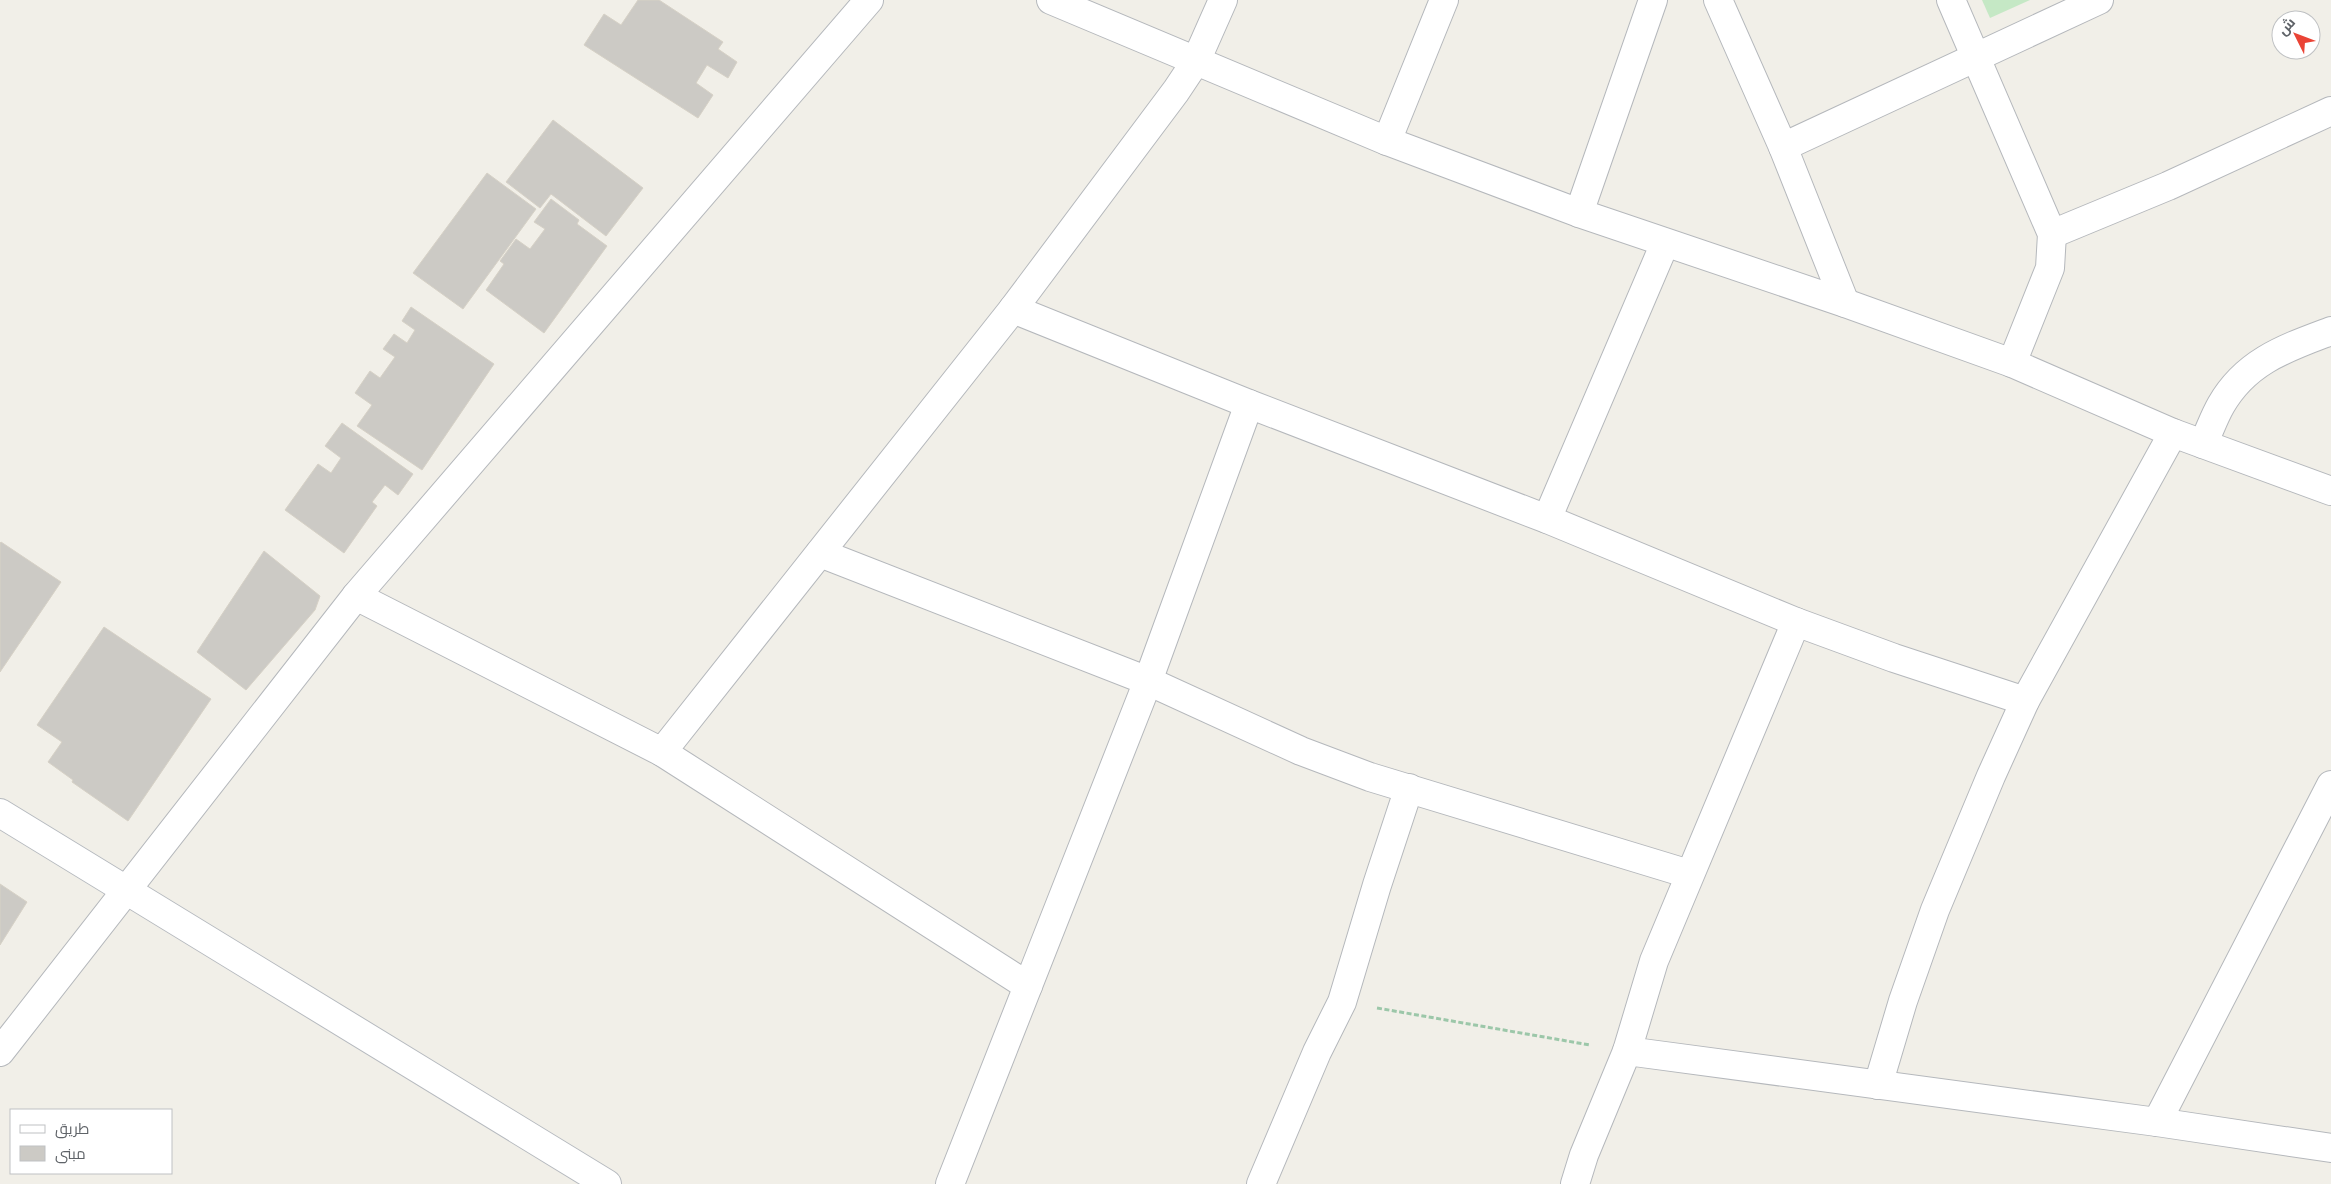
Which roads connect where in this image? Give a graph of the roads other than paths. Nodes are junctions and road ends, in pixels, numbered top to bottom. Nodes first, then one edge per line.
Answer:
1 (869, 0) edge
2 (1051, 0) edge
3 (1223, 0) edge
4 (1444, 0) edge
5 (1653, 0) edge
6 (1718, 0) edge
7 (1951, 0) edge
8 (2099, 0) edge
9 (1976, 57) junction
10 (1196, 61) junction
11 (2331, 111) edge
12 (1388, 141) junction
13 (1782, 147) junction
14 (1579, 213) junction
15 (2052, 234) junction
16 (1665, 243) junction
17 (1845, 303) junction
18 (1013, 309) junction
19 (2331, 331) edge
20 (2012, 364) junction
21 (1249, 404) junction
22 (2173, 433) junction
23 (2203, 444) junction
24 (2331, 491) edge
25 (1547, 519) junction
26 (820, 553) junction
27 (356, 596) junction
28 (1796, 622) junction
29 (1148, 681) junction
30 (2025, 701) junction
31 (662, 752) junction
32 (2331, 785) edge
33 (1409, 788) junction
34 (0, 814) edge
35 (1689, 874) junction
36 (124, 890) junction
37 (1028, 986) junction
38 (1628, 1051) junction
39 (0, 1052) edge
40 (1878, 1085) junction
41 (2157, 1122) junction
42 (2331, 1148) edge
43 (607, 1184) edge
44 (950, 1184) edge
45 (1261, 1184) edge
46 (1575, 1184) edge

1 - 27 street
2 - 10 street
3 - 10 street
4 - 12 street
5 - 14 street
6 - 13 street
7 - 9 street
8 - 9 street
9 - 13 street
9 - 15 street
10 - 12 street
10 - 18 street
11 - 15 street
12 - 14 street
13 - 17 street
14 - 16 street
15 - 20 street
16 - 17 street
16 - 25 street
17 - 20 street
18 - 21 street
18 - 26 street
19 - 23 street
20 - 22 street
21 - 25 street
21 - 29 street
22 - 23 street
22 - 30 street
23 - 24 street
25 - 28 street
26 - 29 street
26 - 31 street
27 - 31 street
27 - 36 street
28 - 30 street
28 - 35 street
29 - 33 street
29 - 37 street
30 - 40 street
31 - 37 street
32 - 41 street
33 - 35 street
33 - 45 street
34 - 36 street
35 - 38 street
36 - 39 street
36 - 43 street
37 - 44 street
38 - 40 street
38 - 46 street
40 - 41 street
41 - 42 street

